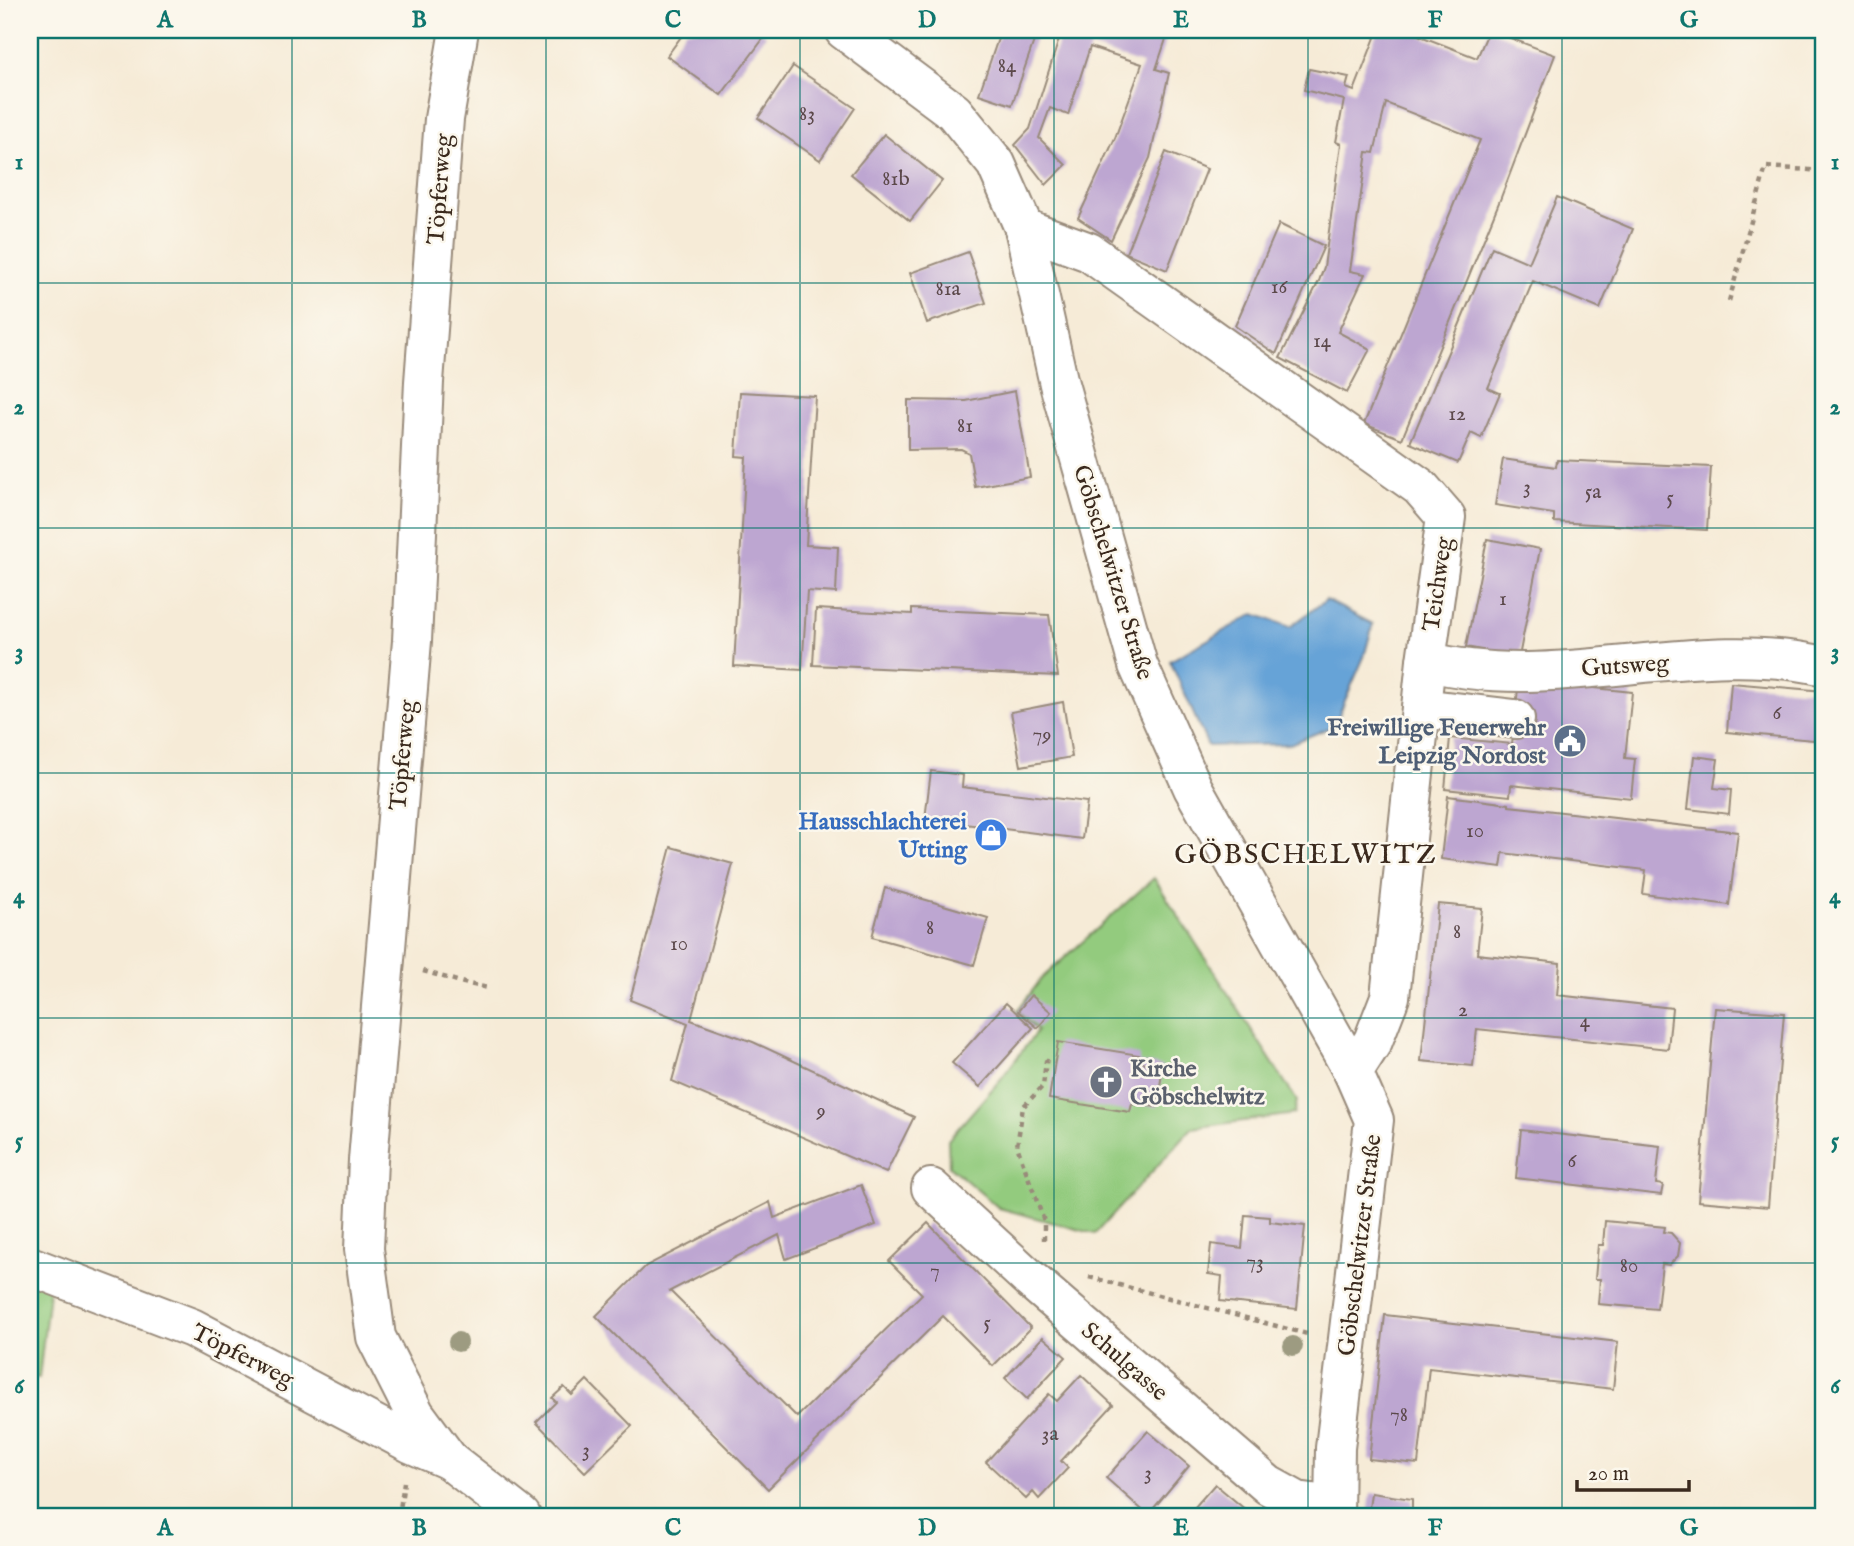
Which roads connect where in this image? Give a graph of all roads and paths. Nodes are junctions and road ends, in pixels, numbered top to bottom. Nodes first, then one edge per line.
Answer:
1 (459, 30) edge
2 (844, 30) edge
3 (1824, 171) edge
4 (1024, 228) junction
5 (1729, 301) dead end
6 (1426, 661) junction
7 (1824, 666) edge
8 (1421, 708) junction
9 (1515, 719) dead end
10 (385, 959) junction
11 (488, 988) dead end
12 (1055, 1062) dead end
13 (1353, 1072) junction
14 (931, 1188) dead end
15 (30, 1266) edge
16 (1083, 1276) dead end
17 (1031, 1280) junction
18 (1345, 1344) junction
19 (449, 1460) junction
20 (1334, 1511) edge
21 (521, 1516) edge

1 - 10 street, Töpferweg
2 - 4 street, Göbschelwitzer Straße
3 - 5 path
4 - 6 street, Teichweg
4 - 13 street, Göbschelwitzer Straße
6 - 7 street, Gutsweg
6 - 8 street, Teichweg
8 - 9 street
8 - 13 street, Teichweg
10 - 11 path
10 - 19 street, Töpferweg
12 - 17 path
13 - 18 street, Göbschelwitzer Straße
14 - 17 street, Schulgasse
15 - 19 street, Töpferweg
16 - 18 path
17 - 20 street, Schulgasse
18 - 20 street, Göbschelwitzer Straße
19 - 21 street, Töpferweg

